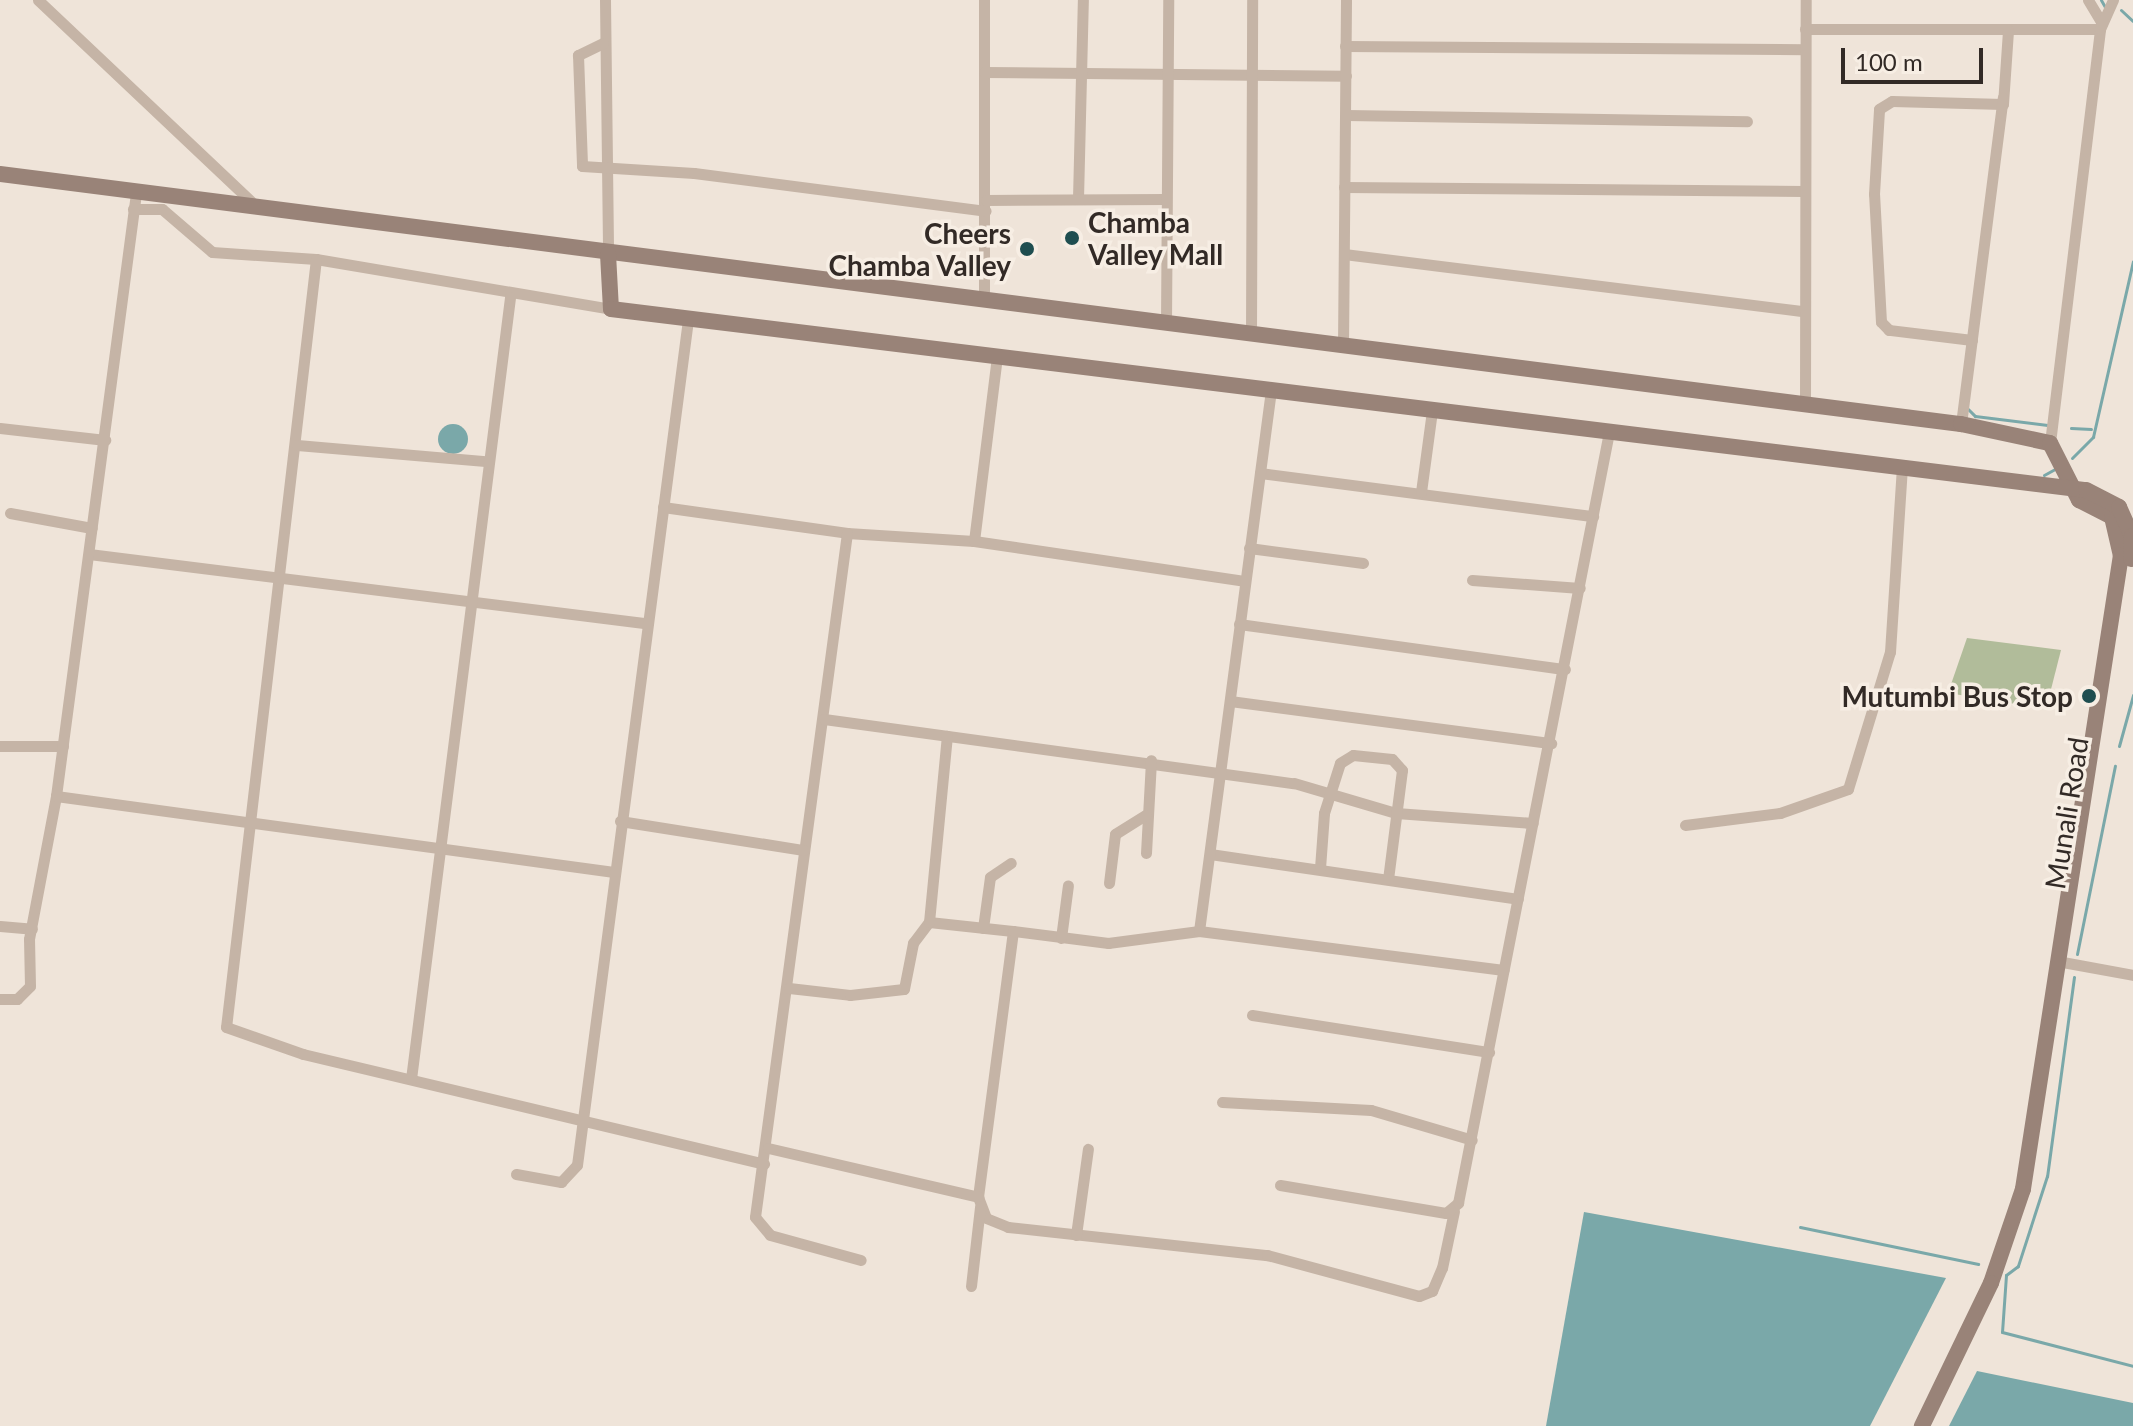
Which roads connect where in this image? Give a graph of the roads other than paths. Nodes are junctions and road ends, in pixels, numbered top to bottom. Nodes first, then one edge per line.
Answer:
1 (38, 0) edge
2 (605, 0) edge
3 (984, 0) edge
4 (1083, 0) edge
5 (1168, 0) edge
6 (1252, 0) edge
7 (1346, 0) edge
8 (1806, 0) edge
9 (2088, 0) edge
10 (2113, 0) edge
11 (2101, 26) junction
12 (1805, 29) junction
13 (2010, 30) junction
14 (603, 43) junction
15 (1345, 46) junction
16 (1805, 49) junction
17 (984, 72) junction
18 (1083, 72) junction
19 (1168, 72) junction
20 (1253, 75) junction
21 (1346, 76) junction
22 (2003, 104) junction
23 (1346, 115) junction
24 (1747, 121) dead end
25 (607, 168) junction
26 (0, 174) edge
27 (1344, 187) junction
28 (1803, 191) junction
29 (1078, 199) junction
30 (1166, 199) junction
31 (134, 201) junction
32 (986, 205) junction
33 (257, 207) junction
34 (608, 254) junction
35 (1344, 254) junction
36 (316, 259) junction
37 (510, 297) junction
38 (984, 301) junction
39 (611, 309) junction
40 (1803, 311) junction
41 (688, 320) junction
42 (1166, 324) junction
43 (1251, 335) junction
44 (1972, 340) junction
45 (1343, 346) junction
46 (997, 357) junction
47 (1271, 390) junction
48 (1805, 404) junction
49 (1432, 411) junction
50 (1961, 424) junction
51 (0, 428) edge
52 (1609, 432) junction
53 (105, 440) junction
54 (2050, 443) junction
55 (297, 445) junction
56 (485, 461) junction
57 (1902, 468) junction
58 (1260, 473) junction
59 (2072, 487) junction
60 (1421, 492) junction
61 (663, 507) junction
62 (2126, 508) edge
63 (10, 513) dead end
64 (1593, 516) junction
65 (92, 528) junction
66 (847, 533) junction
67 (974, 541) junction
68 (1249, 548) junction
69 (89, 554) junction
70 (1363, 563) dead end
71 (280, 580) junction
72 (1472, 580) dead end
73 (1244, 581) junction
74 (1580, 588) junction
75 (468, 605) junction
76 (644, 623) junction
77 (1239, 624) junction
78 (1565, 669) junction
79 (1230, 701) junction
80 (824, 719) junction
81 (947, 736) junction
82 (1551, 743) junction
83 (0, 746) edge
84 (63, 746) junction
85 (1151, 760) junction
86 (1219, 774) junction
87 (56, 796) junction
88 (1327, 798) junction
89 (1396, 813) junction
90 (1146, 815) junction
91 (620, 821) junction
92 (249, 822) junction
93 (1533, 823) junction
94 (1685, 825) dead end
95 (437, 847) junction
96 (804, 850) junction
97 (1146, 853) dead end
98 (1210, 854) junction
99 (1011, 863) dead end
100 (1320, 868) junction
101 (614, 872) junction
102 (1388, 879) junction
103 (1109, 883) dead end
104 (1068, 885) dead end
105 (1518, 899) junction
106 (929, 922) junction
107 (0, 926) edge
108 (983, 928) junction
109 (32, 929) junction
110 (1013, 931) junction
111 (1199, 931) junction
112 (1061, 938) junction
113 (2062, 962) junction
114 (1504, 970) junction
115 (2133, 975) edge
116 (789, 988) junction
117 (0, 999) edge
118 (1252, 1015) dead end
119 (1489, 1052) junction
120 (411, 1079) junction
121 (1222, 1102) dead end
122 (584, 1118) junction
123 (1472, 1140) junction
124 (768, 1148) junction
125 (1088, 1149) dead end
126 (764, 1164) junction
127 (516, 1174) dead end
128 (1280, 1185) dead end
129 (979, 1202) junction
130 (1454, 1211) junction
131 (1076, 1235) junction
132 (861, 1260) dead end
133 (971, 1286) dead end
134 (1922, 1426) edge

1 - 33 street
2 - 14 street
3 - 17 street
4 - 18 street
5 - 19 street
6 - 20 street
7 - 15 street
8 - 12 street
9 - 11 street
10 - 11 street
11 - 13 street
11 - 54 street
12 - 13 street
12 - 16 street
13 - 22 street
14 - 25 street
14 - 25 street
15 - 16 street
15 - 21 street
16 - 28 street
17 - 18 street
17 - 32 street
18 - 19 street
18 - 29 street
19 - 20 street
19 - 30 street
20 - 21 street
20 - 43 street
21 - 23 street
22 - 44 street
22 - 44 street
23 - 24 street
23 - 27 street
25 - 32 street
25 - 34 street
26 - 31 main road
27 - 28 street
27 - 35 street
28 - 40 street
29 - 30 street
29 - 32 street
30 - 42 street
31 - 33 main road
31 - 36 street
31 - 53 street
32 - 38 street
33 - 34 main road
34 - 38 main road
34 - 39 main road
35 - 40 street
35 - 45 street
36 - 37 street
36 - 55 street
37 - 39 street
37 - 56 street
38 - 42 main road
39 - 41 main road
40 - 48 street
41 - 46 main road
41 - 61 street
42 - 43 main road
43 - 45 main road
44 - 50 street
45 - 48 main road
46 - 47 main road
46 - 67 street
47 - 49 main road
47 - 58 street
48 - 50 main road
49 - 52 main road
49 - 60 street
50 - 54 main road
51 - 53 street
52 - 57 main road
52 - 64 street
53 - 65 street
54 - 59 main road
55 - 56 street
55 - 71 street
56 - 75 street
57 - 59 main road
57 - 94 street
58 - 60 street
58 - 68 street
59 - 62 main road, Munali Road
59 - 113 main road, Munali Road
60 - 64 street
61 - 66 street
61 - 76 street
62 - 113 main road, Munali Road
63 - 65 street
64 - 74 street
65 - 69 street
66 - 67 street
66 - 80 street
67 - 73 street
68 - 70 street
68 - 73 street
69 - 71 street
69 - 84 street
71 - 75 street
71 - 92 street
72 - 74 street
73 - 77 street
74 - 78 street
75 - 76 street
75 - 95 street
76 - 91 street
77 - 78 street
77 - 79 street
78 - 82 street
79 - 82 street
79 - 86 street
80 - 81 street
80 - 96 street
81 - 85 street
81 - 106 street
82 - 93 street
83 - 84 street
84 - 87 street
85 - 86 street
85 - 90 street
86 - 88 street
86 - 98 street
87 - 92 street
87 - 109 street
88 - 89 street
88 - 89 street
88 - 100 street
89 - 93 street
89 - 102 street
90 - 97 street
90 - 103 street
91 - 96 street
91 - 101 street
92 - 95 street
92 - 120 street
93 - 105 street
95 - 101 street
95 - 120 street
96 - 116 street
98 - 100 street
98 - 111 street
99 - 108 street
100 - 102 street
101 - 122 street
102 - 105 street
104 - 112 street
105 - 114 street
106 - 108 street
106 - 116 street
107 - 109 street
108 - 110 street
109 - 117 street
110 - 112 street
110 - 129 street
111 - 112 street
111 - 114 street
113 - 115 street
113 - 134 main road, Munali Road
114 - 119 street
116 - 124 street
118 - 119 street
119 - 123 street
120 - 122 street
121 - 123 street
122 - 126 street
122 - 127 street
123 - 130 street
124 - 126 street
124 - 129 street
125 - 131 street
126 - 132 street
128 - 130 street
129 - 131 street
129 - 133 street
130 - 131 street

